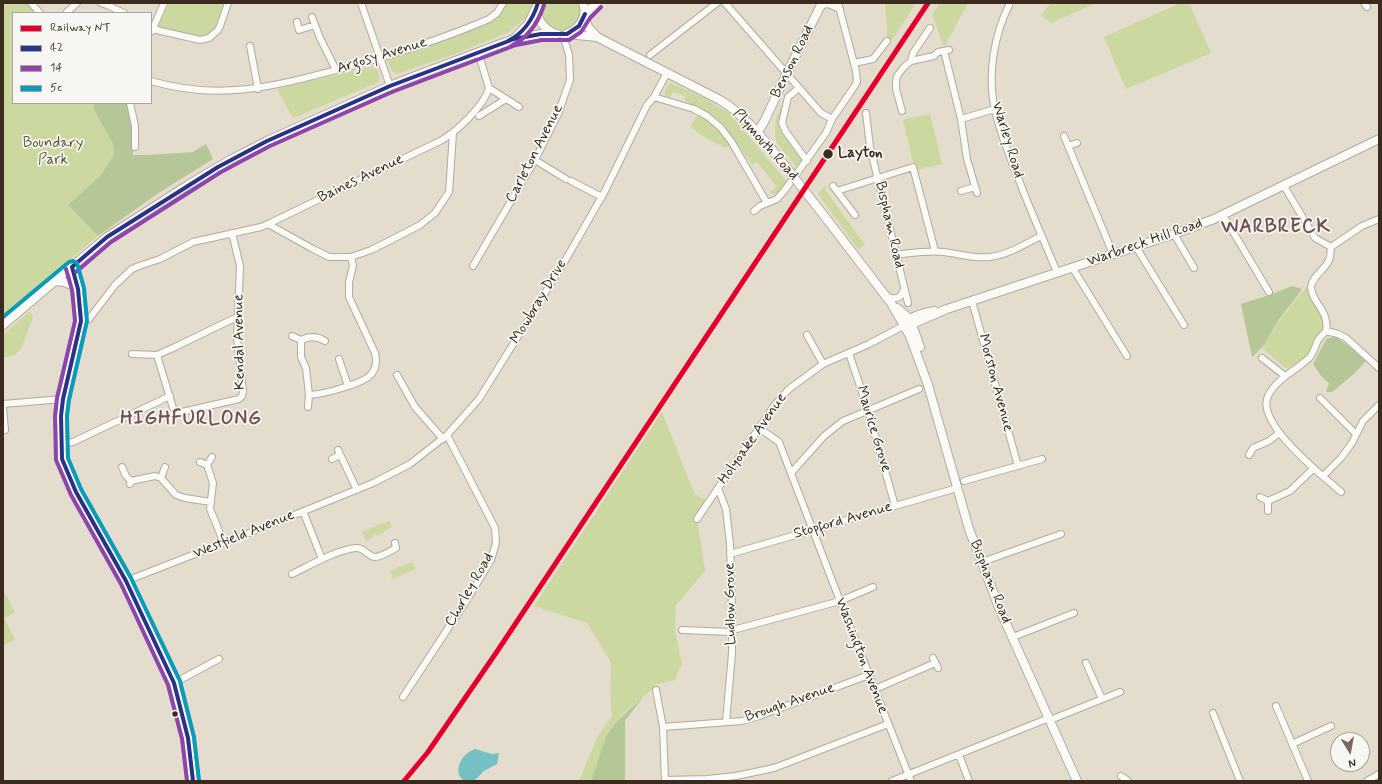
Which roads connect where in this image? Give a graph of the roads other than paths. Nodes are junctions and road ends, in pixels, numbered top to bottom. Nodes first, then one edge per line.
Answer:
1 (31, 3) edge
2 (77, 3) edge
3 (101, 3) edge
4 (164, 3) edge
5 (228, 3) edge
6 (361, 3) edge
7 (503, 3) edge
8 (583, 3) edge
9 (597, 3) edge
10 (717, 3) edge
11 (725, 3) edge
12 (1010, 3) edge
13 (537, 4) edge
14 (822, 4) edge
15 (839, 6) edge
16 (39, 12) edge
17 (67, 12) edge
18 (122, 12) edge
19 (585, 14) junction
20 (312, 17) dead end
21 (297, 22) dead end
22 (315, 25) junction
23 (930, 28) dead end
24 (152, 31) edge
25 (562, 35) junction
26 (597, 37) junction
27 (514, 39) junction
28 (887, 40) dead end
29 (250, 46) dead end
30 (478, 52) junction
31 (650, 55) dead end
32 (381, 58) junction
33 (911, 61) junction
34 (854, 63) junction
35 (336, 70) junction
36 (667, 73) junction
37 (787, 73) junction
38 (152, 81) edge
39 (390, 86) junction
40 (904, 87) dead end
41 (258, 88) junction
42 (489, 88) junction
43 (799, 88) junction
44 (896, 89) junction
45 (654, 97) junction
46 (506, 99) junction
47 (130, 104) edge
48 (519, 107) dead end
49 (995, 109) junction
50 (902, 111) dead end
51 (866, 113) dead end
52 (479, 116) dead end
53 (832, 119) junction
54 (961, 119) junction
55 (764, 122) junction
56 (453, 133) junction
57 (757, 133) junction
58 (1064, 136) dead end
59 (1379, 139) edge
60 (766, 142) junction
61 (1077, 143) dead end
62 (1068, 146) junction
63 (135, 147) dead end
64 (535, 160) junction
65 (806, 160) junction
66 (878, 179) junction
67 (1284, 186) junction
68 (961, 191) dead end
69 (602, 197) junction
70 (767, 203) junction
71 (754, 211) dead end
72 (1223, 215) junction
73 (855, 216) dead end
74 (1379, 219) edge
75 (268, 224) junction
76 (232, 233) junction
77 (1174, 234) junction
78 (1041, 236) junction
79 (1136, 247) junction
80 (1331, 247) junction
81 (935, 251) junction
82 (1113, 254) junction
83 (896, 255) junction
84 (351, 257) junction
85 (473, 266) dead end
86 (72, 267) junction
87 (1072, 267) junction
88 (1194, 268) dead end
89 (1057, 272) junction
90 (55, 281) junction
91 (77, 288) junction
92 (904, 289) junction
93 (1269, 292) dead end
94 (889, 300) junction
95 (972, 301) junction
96 (908, 303) dead end
97 (947, 309) junction
98 (237, 317) junction
99 (907, 320) junction
100 (82, 321) junction
101 (3, 325) edge
102 (1184, 325) dead end
103 (1326, 331) junction
104 (807, 335) dead end
105 (292, 336) dead end
106 (301, 340) junction
107 (325, 341) dead end
108 (849, 353) junction
109 (132, 354) dead end
110 (156, 355) junction
111 (1127, 356) dead end
112 (1262, 358) dead end
113 (339, 359) dead end
114 (824, 364) junction
115 (1379, 368) edge
116 (397, 375) dead end
117 (1285, 376) junction
118 (348, 386) junction
119 (919, 389) dead end
120 (309, 395) junction
121 (170, 396) junction
122 (1320, 398) dead end
123 (63, 399) junction
124 (3, 404) edge
125 (308, 407) dead end
126 (3, 408) edge
127 (1377, 409) edge
128 (868, 410) junction
129 (759, 428) junction
130 (5, 430) dead end
131 (1279, 433) junction
132 (1356, 434) junction
133 (445, 437) junction
134 (1246, 443) dead end
135 (62, 444) junction
136 (1253, 448) junction
137 (1249, 455) dead end
138 (212, 457) dead end
139 (332, 459) dead end
140 (1042, 459) dead end
141 (200, 462) dead end
142 (206, 465) junction
143 (1018, 466) junction
144 (122, 467) dead end
145 (165, 467) dead end
146 (1314, 468) junction
147 (791, 473) junction
148 (1324, 476) junction
149 (162, 478) junction
150 (964, 481) dead end
151 (359, 488) junction
152 (718, 488) junction
153 (957, 488) junction
154 (1341, 492) dead end
155 (1260, 496) dead end
156 (1268, 501) junction
157 (211, 502) junction
158 (895, 506) junction
159 (303, 511) junction
160 (1268, 511) dead end
161 (697, 520) dead end
162 (813, 530) junction
163 (1061, 534) dead end
164 (224, 543) junction
165 (397, 548) dead end
166 (730, 554) junction
167 (322, 559) junction
168 (982, 562) junction
169 (292, 574) dead end
170 (126, 581) junction
171 (872, 587) dead end
172 (840, 600) junction
173 (1074, 613) dead end
174 (682, 630) dead end
175 (732, 631) junction
176 (1013, 637) junction
177 (219, 659) dead end
178 (935, 663) dead end
179 (1086, 663) dead end
180 (869, 675) junction
181 (174, 683) junction
182 (875, 689) junction
183 (656, 690) dead end
184 (1120, 692) dead end
185 (403, 696) dead end
186 (1102, 699) junction
187 (1276, 706) dead end
188 (1213, 713) dead end
189 (1050, 719) junction
190 (726, 722) junction
191 (888, 724) junction
192 (1331, 726) dead end
193 (662, 727) junction
194 (1292, 744) junction
195 (959, 755) junction
196 (908, 774) junction
197 (1379, 774) edge
198 (1121, 776) dead end
199 (665, 780) edge
200 (193, 781) edge
201 (892, 781) edge
202 (911, 781) edge
203 (969, 781) edge
204 (1077, 781) edge
205 (1128, 781) edge
206 (1240, 781) edge
207 (1308, 781) edge
208 (1367, 781) edge

1 - 16 street
2 - 17 street
3 - 18 street
4 - 24 street
5 - 24 street
6 - 32 street
7 - 32 street, Argosy Avenue
8 - 19 main road, Plymouth Road
9 - 19 main road
10 - 31 street
11 - 37 street
12 - 49 street, Warley Road
13 - 25 main road
13 - 27 main road
14 - 15 street
14 - 37 main road, Benson Road
15 - 34 street
19 - 25 main road
19 - 26 main road, Plymouth Road
20 - 22 street
21 - 22 street
22 - 35 street
23 - 33 street
25 - 26 main road, Plymouth Road
25 - 27 main road, Plymouth Road
25 - 64 street, Carleton Avenue
26 - 36 main road, Plymouth Road
27 - 30 main road, Plymouth Road
28 - 34 street
29 - 41 street
30 - 39 main road, Plymouth Road
30 - 42 street
32 - 35 street, Argosy Avenue
32 - 39 street
33 - 44 street
33 - 54 street
34 - 53 street
35 - 41 street, Argosy Avenue
36 - 45 street, Mowbray Drive
36 - 57 main road, Plymouth Road
37 - 43 street
37 - 55 main road, Benson Road
38 - 41 street, Argosy Avenue
39 - 86 main road, Plymouth Road
40 - 44 street
42 - 46 street
42 - 56 street, Baines Avenue
43 - 53 street
43 - 65 street, Benson Road
44 - 50 street
45 - 69 street, Mowbray Drive
45 - 70 street, Plymouth Road
46 - 48 street
46 - 52 street
47 - 63 street
49 - 54 street
49 - 78 street, Warley Road
51 - 66 street, Bispham Road
53 - 65 street
54 - 68 street
55 - 57 main road, Benson Road
55 - 60 main road
56 - 75 street, Baines Avenue
56 - 84 street
57 - 60 main road, Plymouth Road
58 - 62 street
59 - 67 main road, Warbreck Hill Road
60 - 94 main road, Plymouth Road, bridge
61 - 62 street
62 - 82 street
64 - 69 street
64 - 85 street, Carleton Avenue
65 - 70 street
66 - 73 street
66 - 81 street
66 - 83 street, Bispham Road
67 - 72 main road, Warbreck Hill Road
67 - 80 street
69 - 133 street, Mowbray Drive
70 - 71 street
72 - 77 main road, Warbreck Hill Road
72 - 93 street
74 - 80 street
75 - 76 street, Baines Avenue
75 - 84 street
76 - 98 street, Kendal Avenue
76 - 100 street, Baines Avenue
77 - 79 main road, Warbreck Hill Road
77 - 88 street
78 - 81 street
78 - 89 street, Warley Road
79 - 82 main road, Warbreck Hill Road
79 - 102 street
80 - 103 street
81 - 83 street
82 - 87 main road, Warbreck Hill Road
83 - 92 street, Bispham Road
84 - 118 street
86 - 90 main road, Plymouth Road
86 - 91 main road
87 - 89 main road, Warbreck Hill Road
87 - 111 street
89 - 95 main road, Warbreck Hill Road
90 - 91 main road
90 - 101 main road, Plymouth Road
91 - 100 main road
92 - 94 street, Bispham Road
92 - 96 street, Bispham Road
94 - 99 main road, Plymouth Road
94 - 99 main road, Plymouth Road
95 - 97 main road, Warbreck Hill Road
95 - 143 street, Morston Avenue
97 - 99 main road, Warbreck Hill Road
97 - 99 main road, Warbreck Hill Road
98 - 110 street
98 - 121 street, Kendal Avenue
99 - 108 street, Holyoake Avenue
99 - 153 main road, Bispham Road
100 - 123 main road
103 - 115 street
103 - 117 street
104 - 114 street
105 - 106 street
106 - 107 street
106 - 120 street
108 - 114 street, Holyoake Avenue
108 - 128 street, Maurice Grove
109 - 110 street
110 - 121 street, Kendal Avenue
112 - 117 street
113 - 118 street
114 - 129 street, Holyoake Avenue
116 - 133 street, Chorley Road
117 - 131 street
118 - 120 street
119 - 128 street
120 - 125 street
121 - 135 street
122 - 132 street
123 - 124 street
123 - 135 main road
126 - 130 street
127 - 132 street
128 - 147 street
128 - 158 street, Maurice Grove
129 - 147 street, Washington Avenue
129 - 152 street, Holyoake Avenue
131 - 136 street
131 - 146 street
132 - 148 street
133 - 151 street, Mowbray Drive
133 - 185 street, Chorley Road
134 - 136 street
135 - 170 main road
136 - 137 street
138 - 142 street
139 - 151 street
140 - 143 street
141 - 142 street
142 - 157 street
143 - 150 street
144 - 149 street
145 - 149 street
146 - 148 street
146 - 156 street
147 - 162 street, Washington Avenue
148 - 154 street
149 - 157 street
151 - 159 street, Westfield Avenue
152 - 161 street, Holyoake Avenue
152 - 166 street, Ludlow Grove
153 - 158 street, Stopford Avenue
153 - 168 main road, Bispham Road
155 - 156 street
156 - 160 street
157 - 164 street
158 - 162 street, Stopford Avenue
159 - 164 street, Westfield Avenue
159 - 167 street
162 - 166 street, Stopford Avenue
162 - 172 street, Washington Avenue
163 - 168 street
164 - 170 street, Westfield Avenue
165 - 167 street
166 - 175 street, Ludlow Grove
167 - 169 street
168 - 176 main road, Bispham Road
170 - 181 main road
171 - 172 street
172 - 175 street
172 - 180 street, Washington Avenue
173 - 176 street
174 - 175 street
175 - 190 street, Ludlow Grove
176 - 189 main road, Bispham Road
177 - 181 street
178 - 182 street
179 - 186 street
180 - 182 street, Washington Avenue
180 - 190 street, Brough Avenue
181 - 200 main road
182 - 191 street, Washington Avenue
183 - 193 street
184 - 186 street
186 - 189 street
187 - 194 street
188 - 206 street
189 - 195 street
189 - 204 main road, Bispham Road
190 - 193 street, Brough Avenue
191 - 196 street, Washington Avenue
191 - 199 street
192 - 194 street
193 - 199 street
194 - 207 street
195 - 196 street
195 - 203 street
196 - 201 street
196 - 202 street, Washington Avenue
197 - 208 street
198 - 205 street

